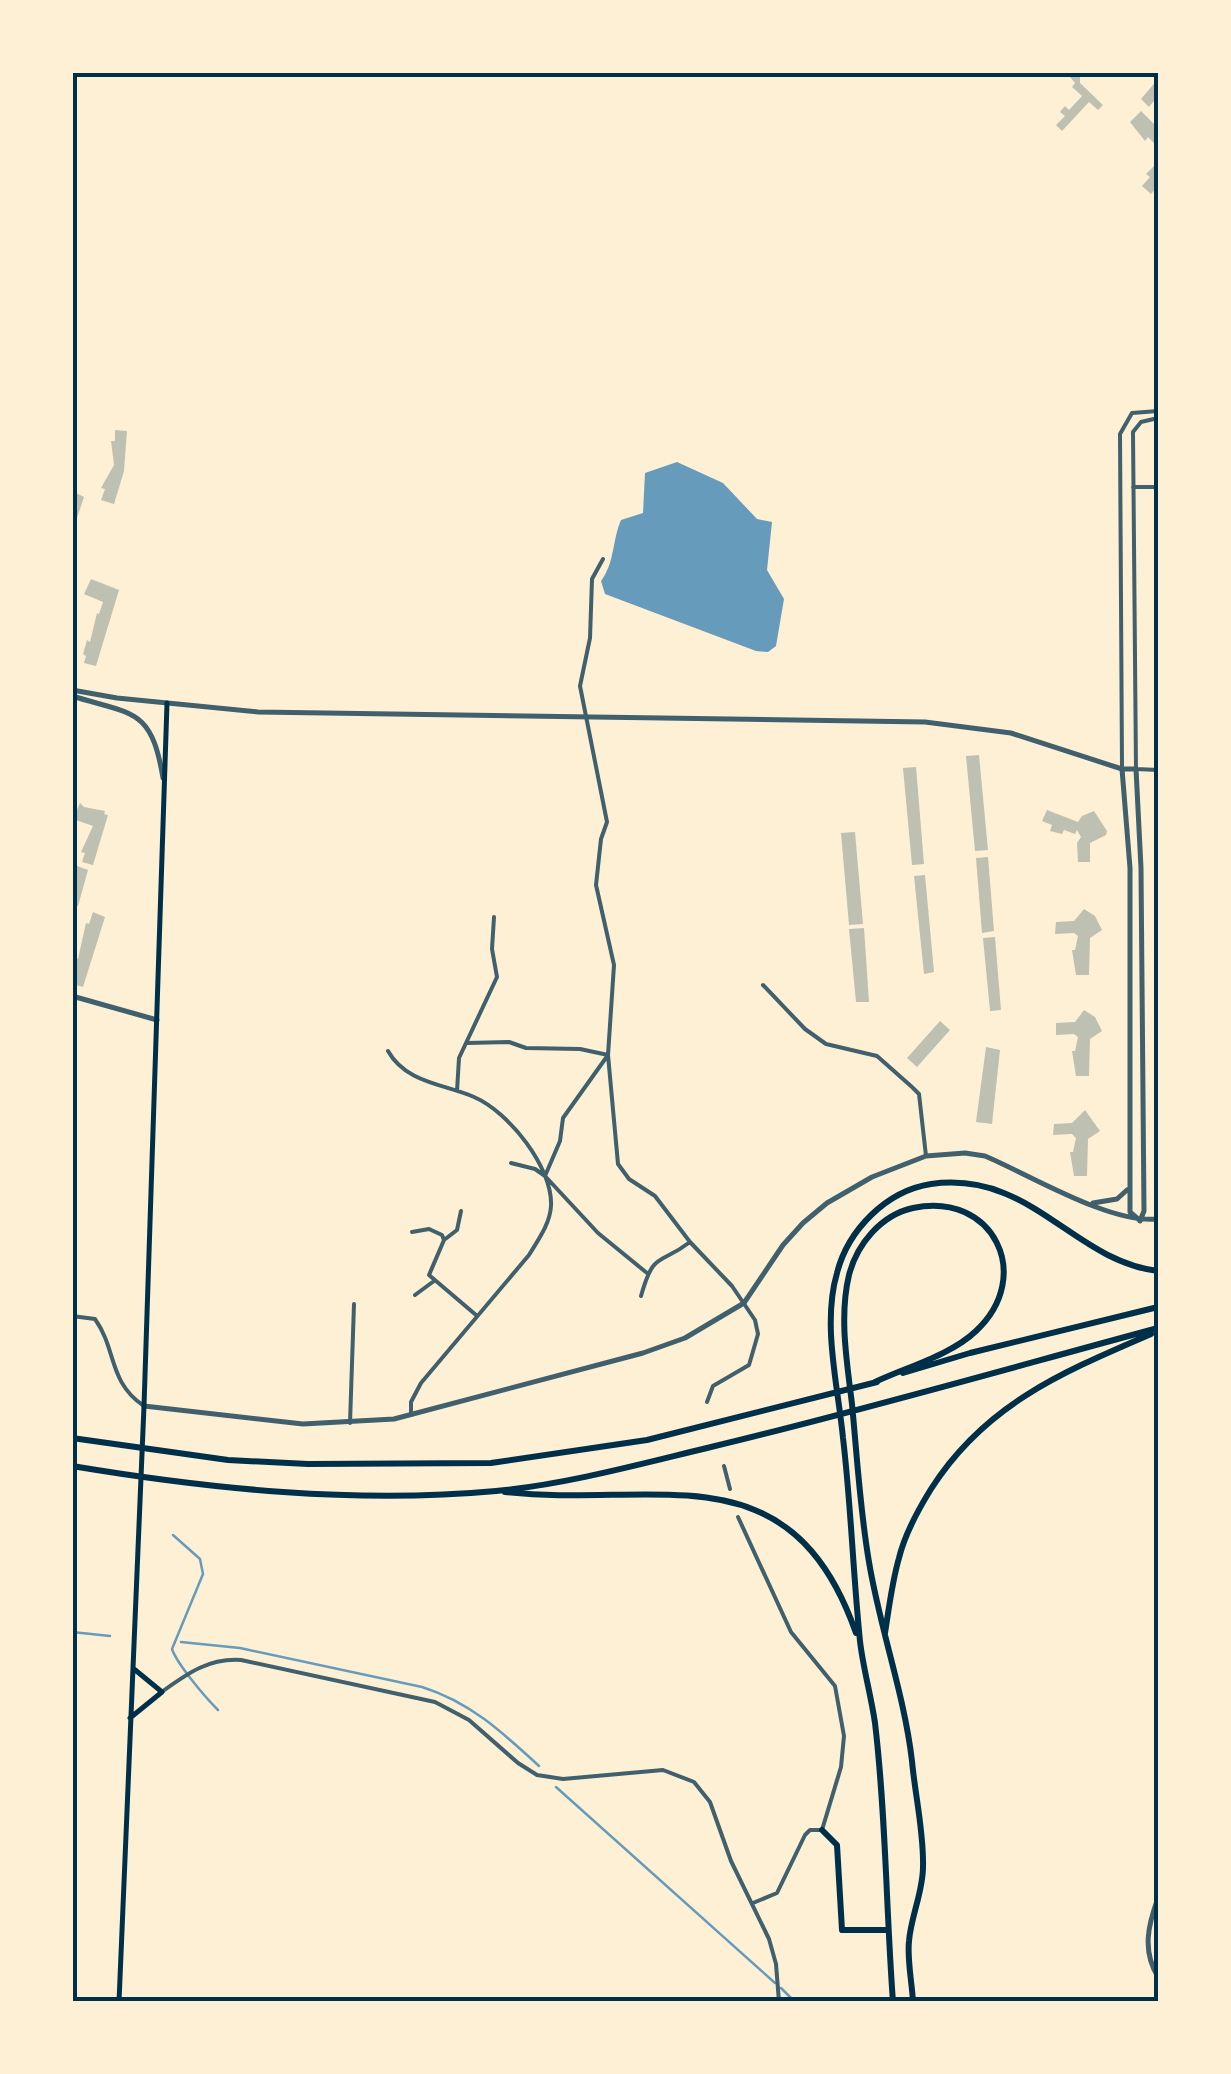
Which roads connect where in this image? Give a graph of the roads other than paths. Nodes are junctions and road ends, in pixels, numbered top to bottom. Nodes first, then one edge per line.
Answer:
1 (1158, 410) edge
2 (1158, 418) edge
3 (1132, 486) junction
4 (1158, 487) edge
5 (603, 559) dead end
6 (72, 693) edge
7 (167, 704) junction
8 (585, 716) junction
9 (1122, 769) junction
10 (1136, 769) junction
11 (1158, 770) edge
12 (164, 782) junction
13 (494, 917) dead end
14 (764, 985) dead end
15 (1130, 986) junction
16 (1141, 986) junction
17 (72, 996) edge
18 (156, 1020) junction
19 (467, 1043) junction
20 (388, 1051) dead end
21 (608, 1055) junction
22 (457, 1091) junction
23 (926, 1156) junction
24 (511, 1163) dead end
25 (545, 1176) junction
26 (1130, 1182) junction
27 (1088, 1202) junction
28 (461, 1210) dead end
29 (1158, 1219) edge
30 (1140, 1221) junction
31 (412, 1232) dead end
32 (444, 1240) junction
33 (690, 1242) junction
34 (1158, 1270) edge
35 (647, 1273) junction
36 (434, 1280) junction
37 (415, 1295) dead end
38 (641, 1296) dead end
39 (744, 1303) junction
40 (354, 1304) dead end
41 (1158, 1306) edge
42 (476, 1315) junction
43 (72, 1316) edge
44 (1158, 1329) edge
45 (875, 1382) junction
46 (707, 1402) dead end
47 (144, 1406) junction
48 (411, 1415) junction
49 (350, 1423) junction
50 (72, 1438) edge
51 (72, 1466) edge
52 (724, 1466) dead end
53 (730, 1490) dead end
54 (494, 1491) junction
55 (738, 1517) dead end
56 (884, 1639) junction
57 (860, 1644) junction
58 (132, 1667) junction
59 (162, 1692) junction
60 (130, 1718) junction
61 (822, 1830) junction
62 (1158, 1898) edge
63 (754, 1903) junction
64 (888, 1930) junction
65 (1158, 1977) edge
66 (118, 2002) edge
67 (780, 2002) edge
68 (893, 2002) edge
69 (913, 2002) edge

1 - 9 street
2 - 3 street
3 - 4 street
3 - 10 street
5 - 8 street
6 - 7 street
6 - 12 street
7 - 8 street
7 - 12 main road
8 - 9 street
8 - 21 street
9 - 10 street
9 - 15 street
10 - 11 street
10 - 16 street
12 - 18 main road
13 - 19 street
14 - 23 street
15 - 16 street
15 - 26 street
16 - 30 street
17 - 18 street
18 - 47 main road
19 - 21 street
19 - 22 street
20 - 22 street
21 - 25 street
21 - 33 street
22 - 25 street
23 - 27 street
23 - 39 street
24 - 25 street
25 - 35 street
25 - 42 street
26 - 27 street
26 - 30 street
27 - 30 street
28 - 32 street
29 - 30 street
31 - 32 street
32 - 36 street
33 - 35 street
33 - 39 street
34 - 57 highway
35 - 38 street
36 - 37 street
36 - 42 street
39 - 46 street
39 - 48 street
40 - 49 street
41 - 45 highway
42 - 48 street
43 - 47 street
44 - 54 highway
44 - 56 highway
45 - 50 highway
45 - 56 highway
47 - 49 street
47 - 58 main road
48 - 49 street
51 - 54 highway
52 - 53 street
54 - 57 highway
55 - 61 street
56 - 69 highway
57 - 64 highway
58 - 59 main road
58 - 60 main road
59 - 60 main road
59 - 63 street
60 - 66 main road
61 - 63 street
61 - 64 highway
62 - 65 street
63 - 67 street
64 - 68 highway

